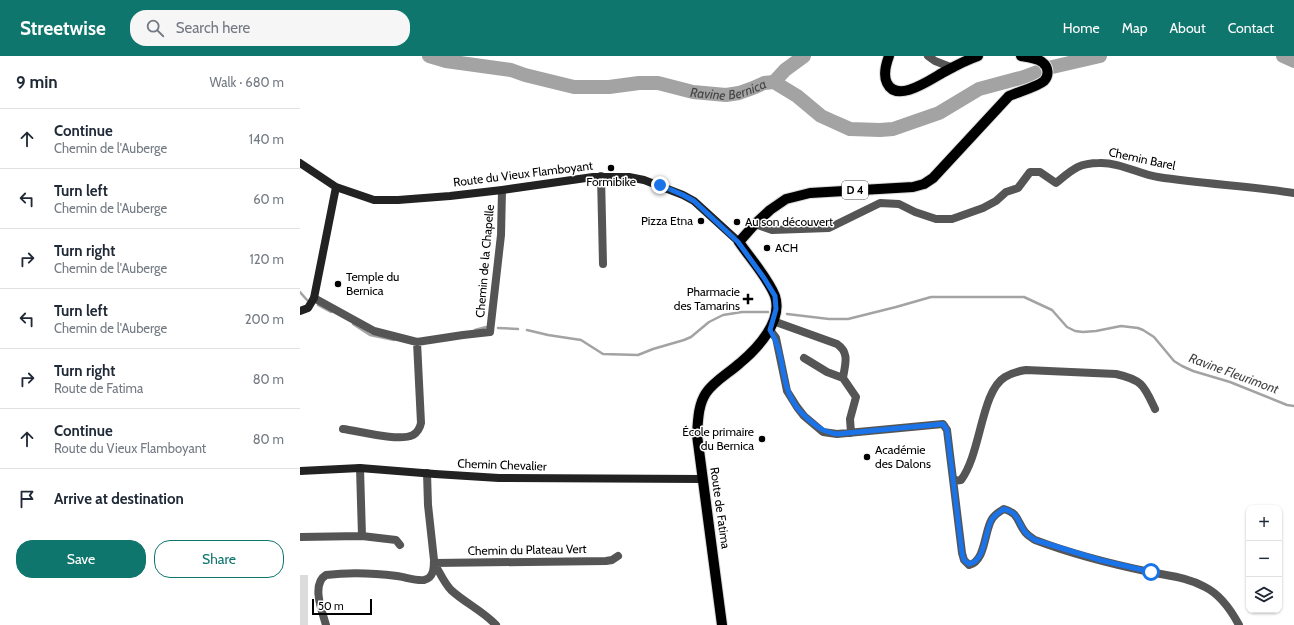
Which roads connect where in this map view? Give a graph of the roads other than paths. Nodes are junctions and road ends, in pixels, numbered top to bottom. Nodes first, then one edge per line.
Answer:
1 (889, 56) edge
2 (928, 56) edge
3 (978, 56) edge
4 (1021, 56) edge
5 (953, 68) junction
6 (300, 164) edge
7 (601, 176) junction
8 (336, 187) junction
9 (502, 190) junction
10 (1294, 193) edge
11 (755, 224) junction
12 (738, 242) junction
13 (603, 264) dead end
14 (314, 298) junction
15 (300, 311) edge
16 (771, 325) junction
17 (417, 342) junction
18 (804, 358) dead end
19 (843, 378) junction
20 (1155, 409) dead end
21 (343, 428) dead end
22 (851, 433) junction
23 (360, 468) junction
24 (300, 471) edge
25 (427, 473) junction
26 (703, 479) junction
27 (954, 481) junction
28 (362, 536) junction
29 (300, 537) edge
30 (400, 545) dead end
31 (618, 556) dead end
32 (434, 563) junction
33 (326, 625) edge
34 (496, 625) edge
35 (722, 625) edge
36 (1239, 625) edge

1 - 5 main road
2 - 5 street
3 - 5 main road
4 - 11 main road, D 4
6 - 8 street, Route du Vieux Flamboyant
7 - 9 street, Route du Vieux Flamboyant
7 - 12 street, Route du Vieux Flamboyant
7 - 13 street
8 - 9 street, Route du Vieux Flamboyant
8 - 14 street
9 - 17 street, Chemin de la Chapelle
10 - 11 street, Chemin Barel
11 - 12 main road, D 4
12 - 16 main road
14 - 15 street
14 - 17 street, Chemin de la Chapelle
16 - 19 street
16 - 22 street
16 - 26 main road, Route de Fatima
17 - 21 street
18 - 19 street
19 - 22 street
20 - 27 street
22 - 27 street
23 - 24 street, Chemin Chevalier
23 - 25 street, Chemin Chevalier
23 - 28 street
25 - 26 street, Chemin Chevalier
25 - 32 street
26 - 35 main road, Route de Fatima
27 - 36 street
28 - 29 street
28 - 30 street
31 - 32 street, Chemin du Plateau Vert
32 - 33 street
32 - 34 street

